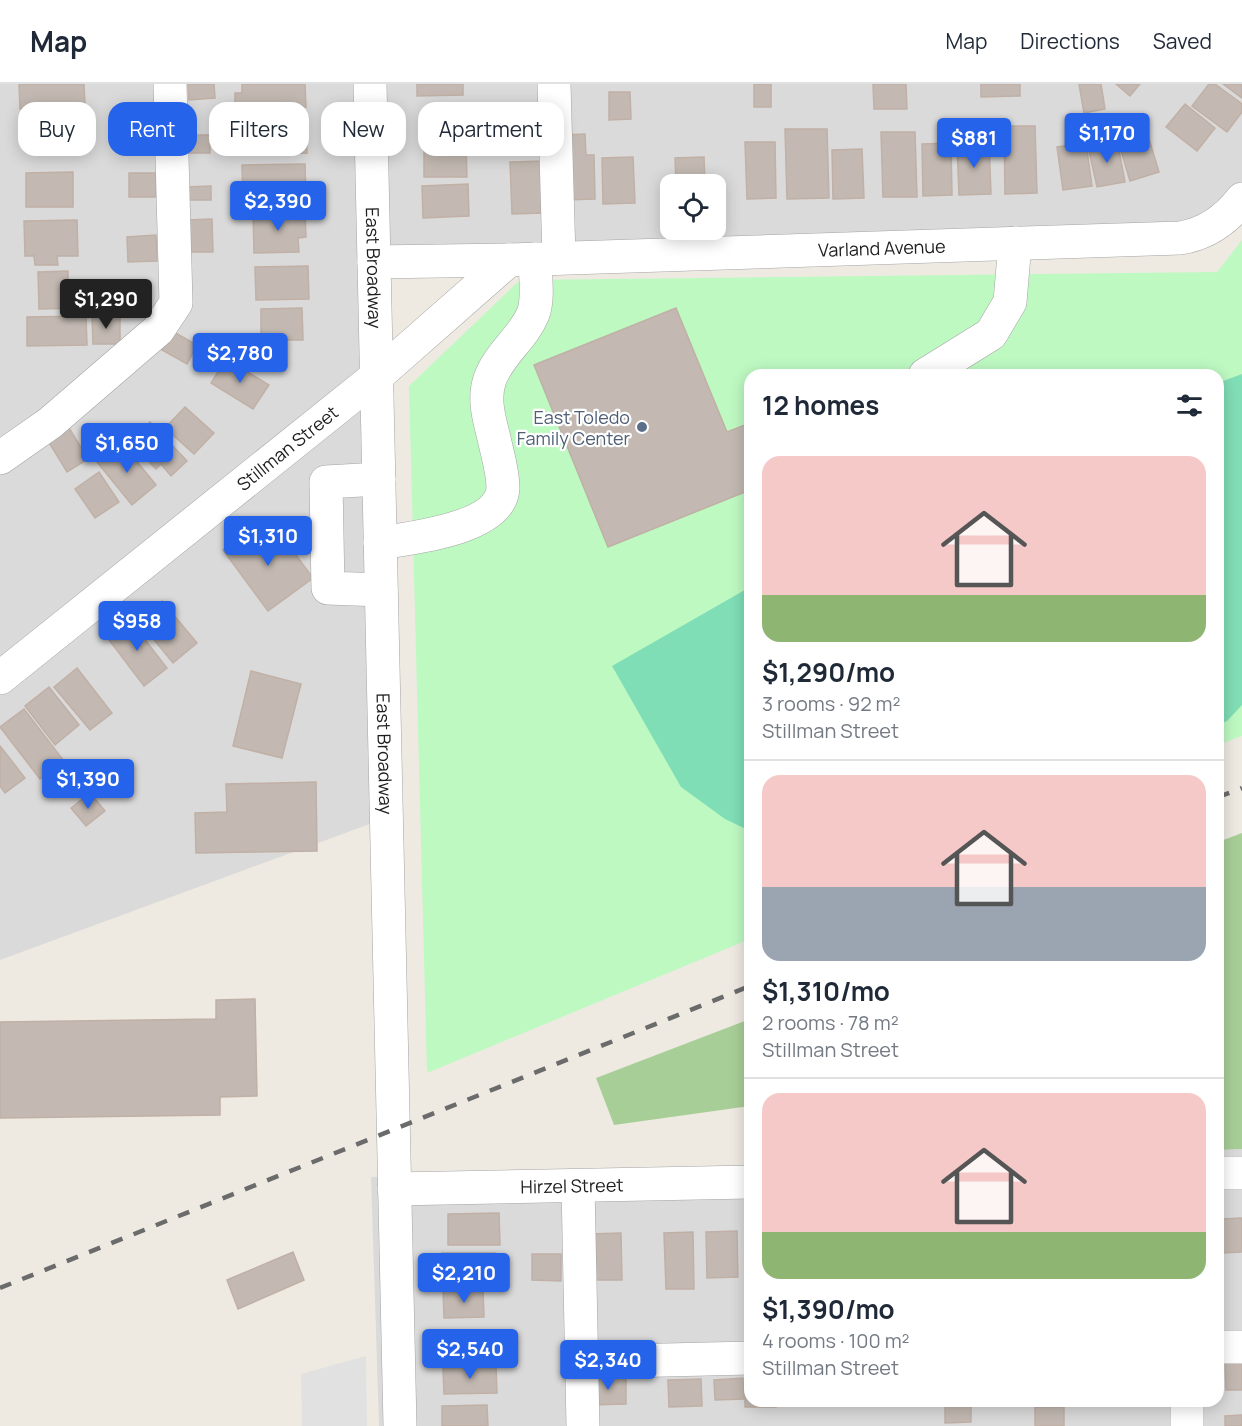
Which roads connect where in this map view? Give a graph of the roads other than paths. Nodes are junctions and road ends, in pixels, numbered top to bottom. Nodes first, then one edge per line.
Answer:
1 (171, 84) edge
2 (370, 84) edge
3 (554, 84) edge
4 (1242, 199) edge
5 (1015, 243) junction
6 (534, 259) junction
7 (374, 262) junction
8 (934, 369) edge
9 (376, 376) junction
10 (287, 448) junction
11 (0, 458) edge
12 (379, 479) junction
13 (326, 482) junction
14 (380, 543) junction
15 (381, 590) junction
16 (0, 678) edge
17 (1224, 1173) edge
18 (1242, 1173) edge
19 (744, 1182) edge
20 (578, 1186) junction
21 (394, 1189) junction
22 (1224, 1347) edge
23 (1242, 1347) edge
24 (744, 1358) edge
25 (581, 1362) junction
26 (1187, 1407) edge
27 (400, 1426) edge
28 (583, 1426) edge
29 (1187, 1426) edge

1 - 11 street
2 - 7 street, East Broadway
3 - 6 street
4 - 5 street, Varland Avenue
5 - 6 street, Varland Avenue
5 - 8 street
6 - 7 street, Varland Avenue
6 - 9 street
6 - 14 street
7 - 9 street, East Broadway
9 - 10 street, Stillman Street
9 - 12 street, East Broadway
10 - 13 street
10 - 16 street, Stillman Street
12 - 13 street
12 - 14 street, East Broadway
13 - 15 street
14 - 15 street, East Broadway
15 - 21 street, East Broadway
17 - 18 street
19 - 20 street, Hirzel Street
20 - 21 street, Hirzel Street
20 - 25 street
21 - 27 street, East Broadway
22 - 23 street
24 - 25 street
25 - 28 street
26 - 29 street

